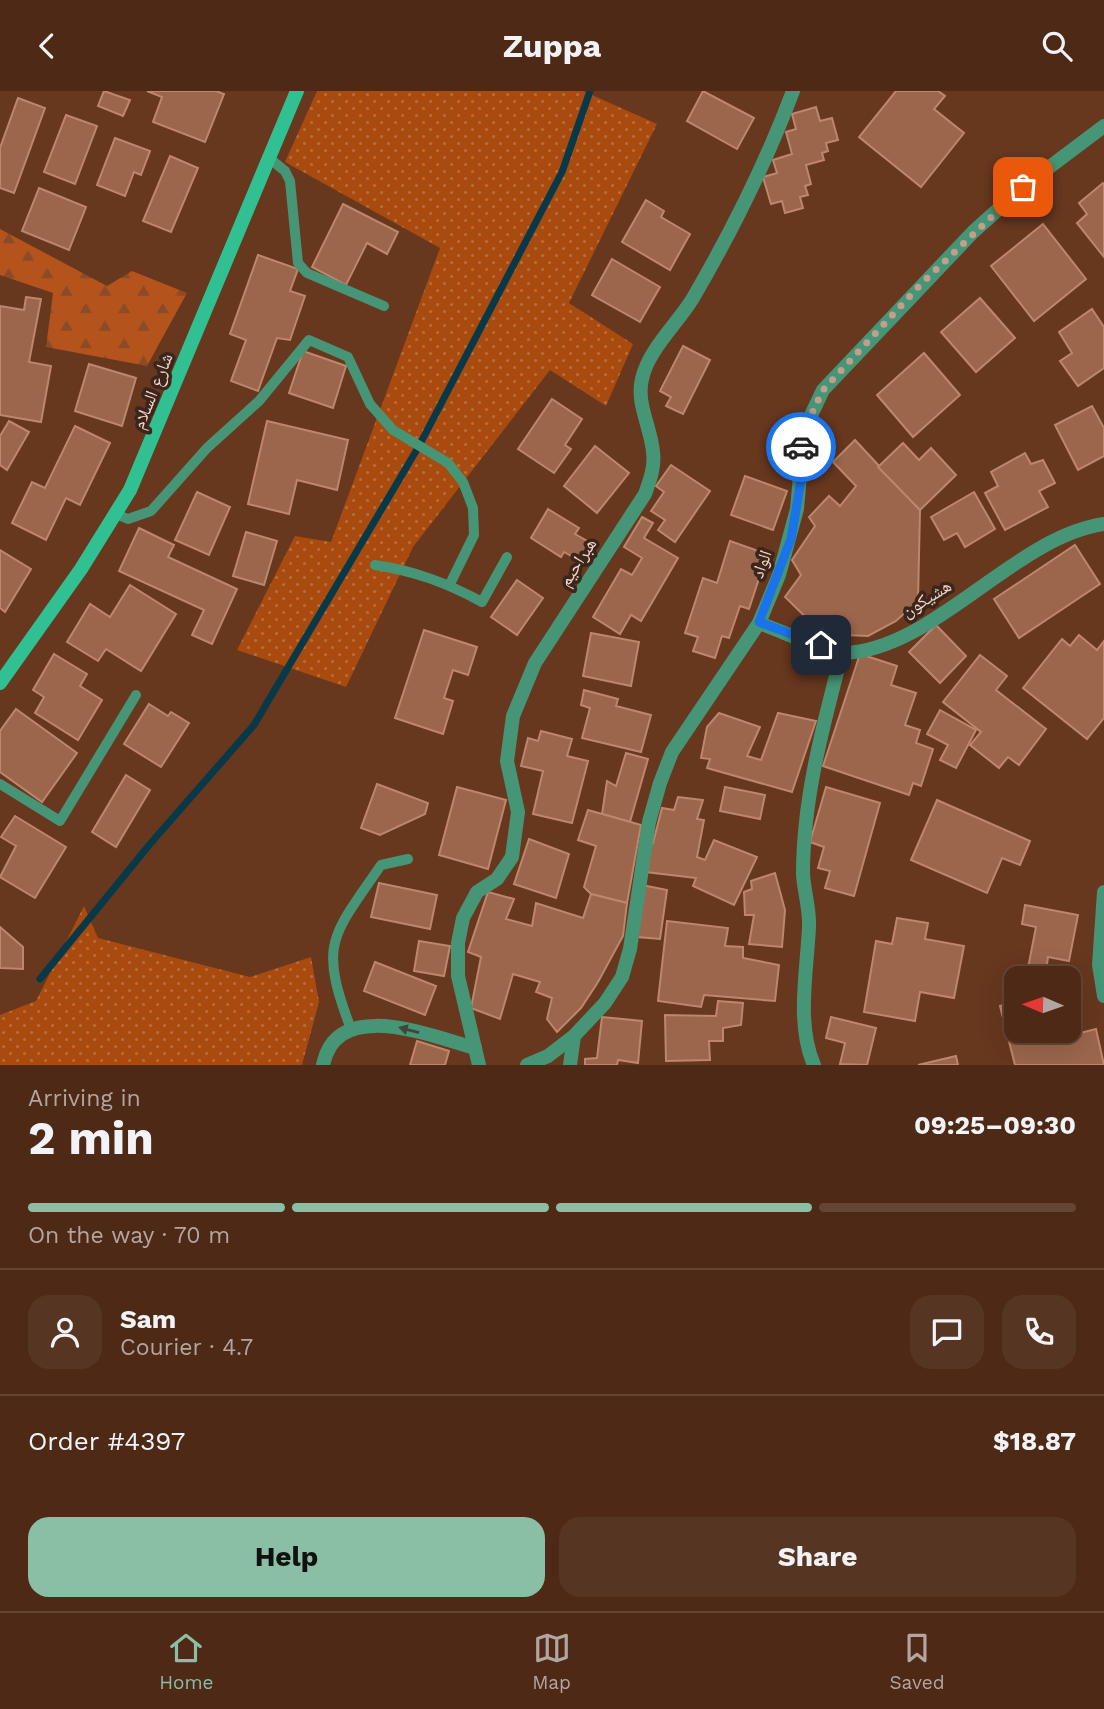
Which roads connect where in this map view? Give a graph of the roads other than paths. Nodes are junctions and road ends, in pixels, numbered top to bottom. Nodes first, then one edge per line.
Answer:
1 (297, 91) edge
2 (793, 91) edge
3 (1104, 126) edge
4 (269, 158) junction
5 (384, 306) dead end
6 (116, 514) junction
7 (1104, 524) edge
8 (507, 557) dead end
9 (375, 565) dead end
10 (450, 584) junction
11 (759, 622) junction
12 (842, 653) junction
13 (0, 683) edge
14 (136, 695) dead end
15 (0, 784) edge
16 (408, 859) dead end
17 (1104, 892) edge
18 (1104, 996) edge
19 (351, 1029) junction
20 (574, 1036) junction
21 (475, 1048) junction
22 (323, 1065) edge
23 (479, 1065) edge
24 (527, 1065) edge
25 (570, 1065) edge
26 (814, 1065) edge

1 - 4 main road, شارع السلام
2 - 21 street, هبراحيم
3 - 11 street, الواد
4 - 5 lane
4 - 6 main road, شارع السلام
6 - 10 lane
6 - 13 main road, شارع السلام
7 - 12 street, هشيكون
8 - 10 lane
9 - 10 lane
11 - 12 street
11 - 20 street, الواد
12 - 26 street
14 - 15 lane
16 - 19 lane
17 - 18 street
21 -> 19 street
19 - 22 street
20 - 24 street, الواد
20 - 25 street
21 - 23 street, هبراحيم

